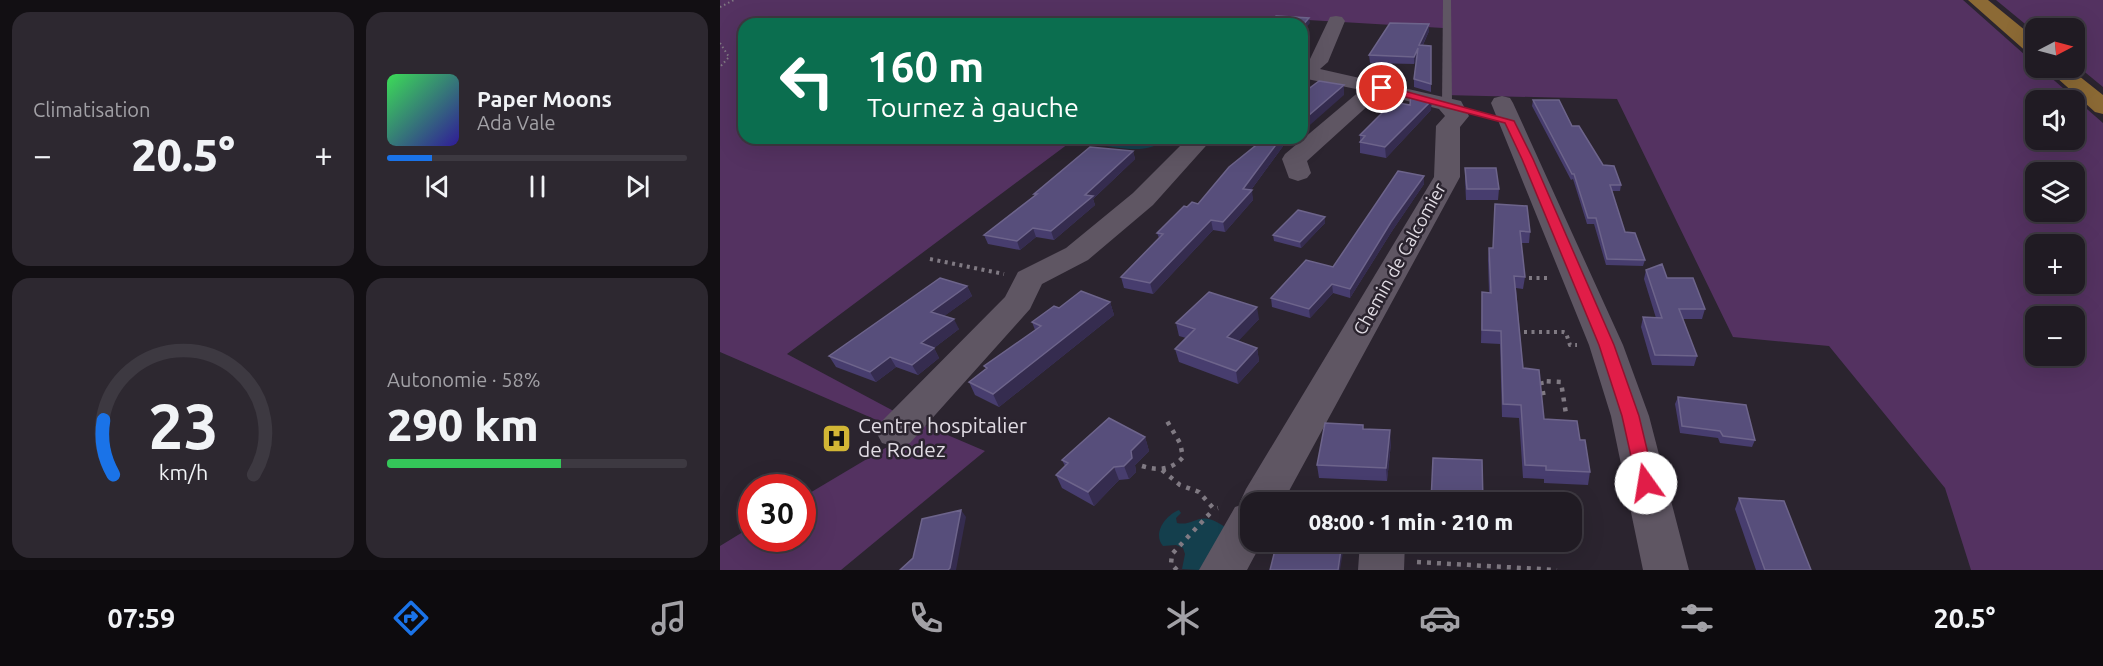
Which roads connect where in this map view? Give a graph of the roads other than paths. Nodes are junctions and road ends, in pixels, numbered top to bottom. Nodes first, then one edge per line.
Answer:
1 (1447, 0) edge
2 (1977, 0) edge
3 (1336, 21) dead end
4 (2025, 41) edge
5 (1308, 68) edge
6 (1308, 73) edge
7 (2069, 78) edge
8 (1382, 88) junction
9 (1447, 105) junction
10 (2103, 107) edge
11 (1195, 144) edge
12 (1298, 173) dead end
13 (896, 432) dead end
14 (1267, 492) edge
15 (1229, 512) edge
16 (1222, 570) edge
17 (1666, 570) edge

1 - 9 lane, Chemin de Calcomier
2 - 4 main road
3 - 5 street
6 - 8 street
7 - 10 main road
8 - 9 street
8 - 12 street
9 - 14 street, Chemin de Calcomier
9 - 17 street
11 - 13 street
15 - 16 street

